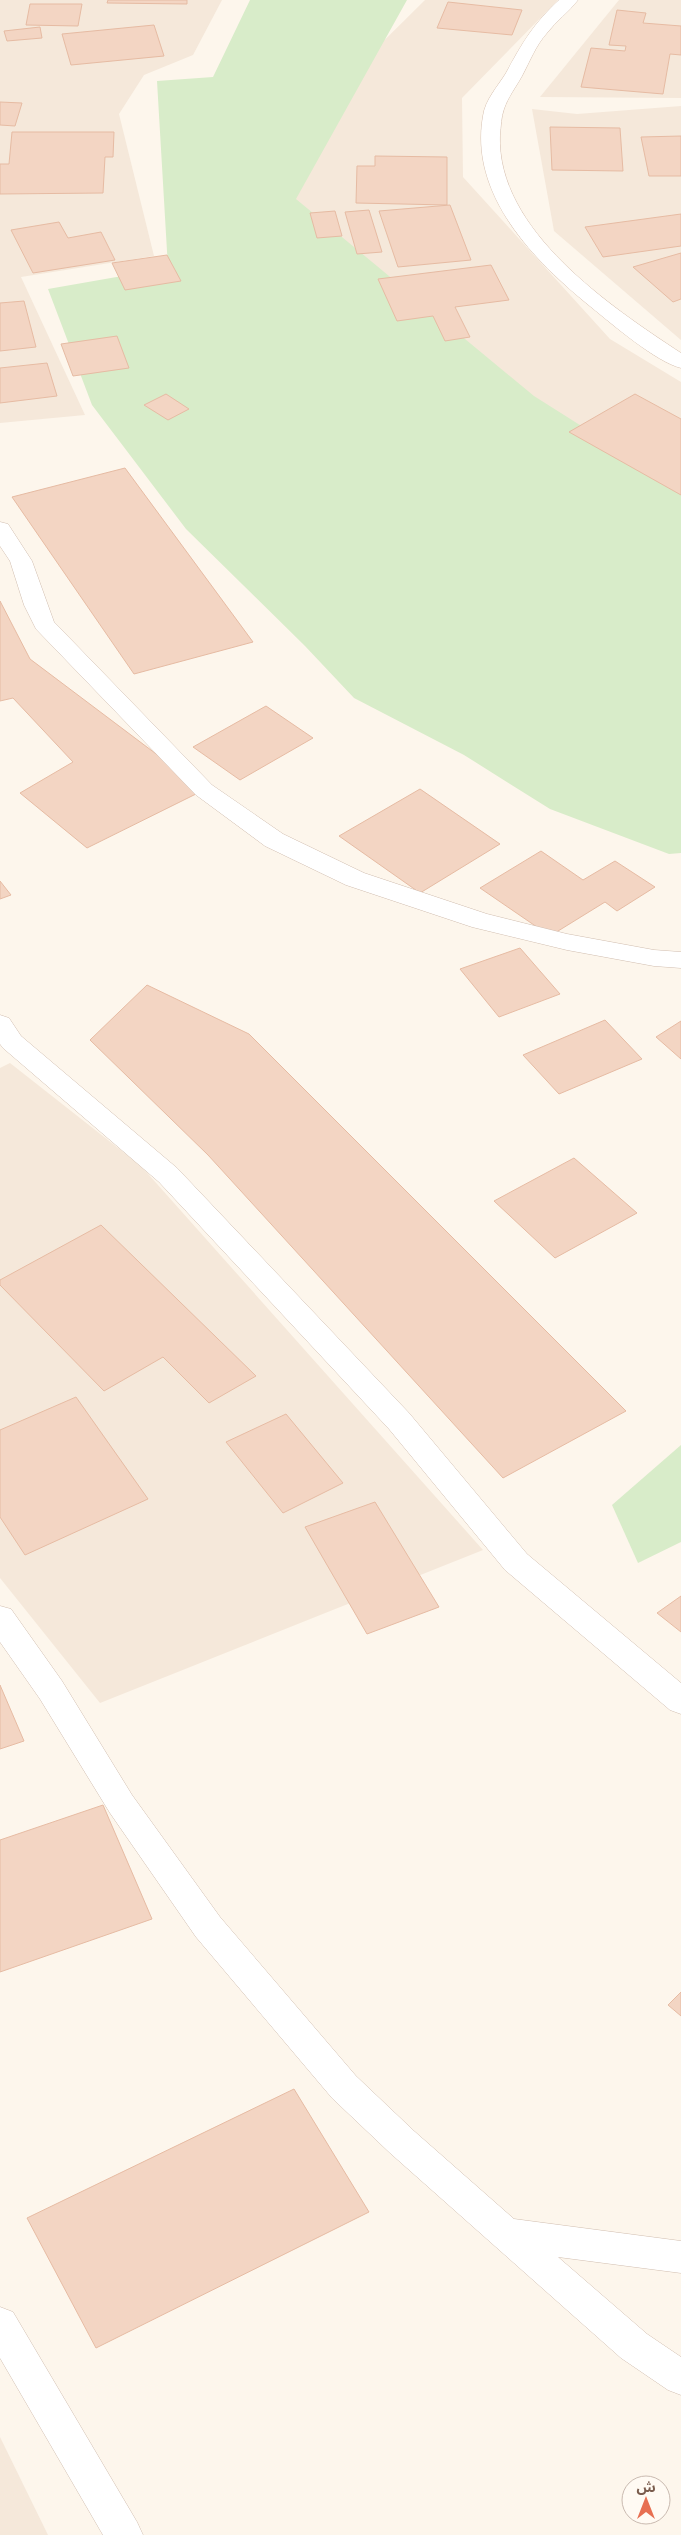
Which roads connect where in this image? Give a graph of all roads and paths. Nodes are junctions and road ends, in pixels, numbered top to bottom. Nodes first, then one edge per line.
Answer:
1 (569, 0) edge
2 (681, 362) edge
3 (0, 529) edge
4 (681, 960) edge
5 (0, 1024) edge
6 (0, 1618) edge
7 (681, 1700) edge
8 (507, 2234) junction
9 (681, 2257) edge
10 (0, 2324) edge
11 (681, 2378) edge
12 (124, 2535) edge

1 - 2 street
3 - 4 street
5 - 7 street
6 - 8 street
8 - 9 street
8 - 11 street
10 - 12 street

